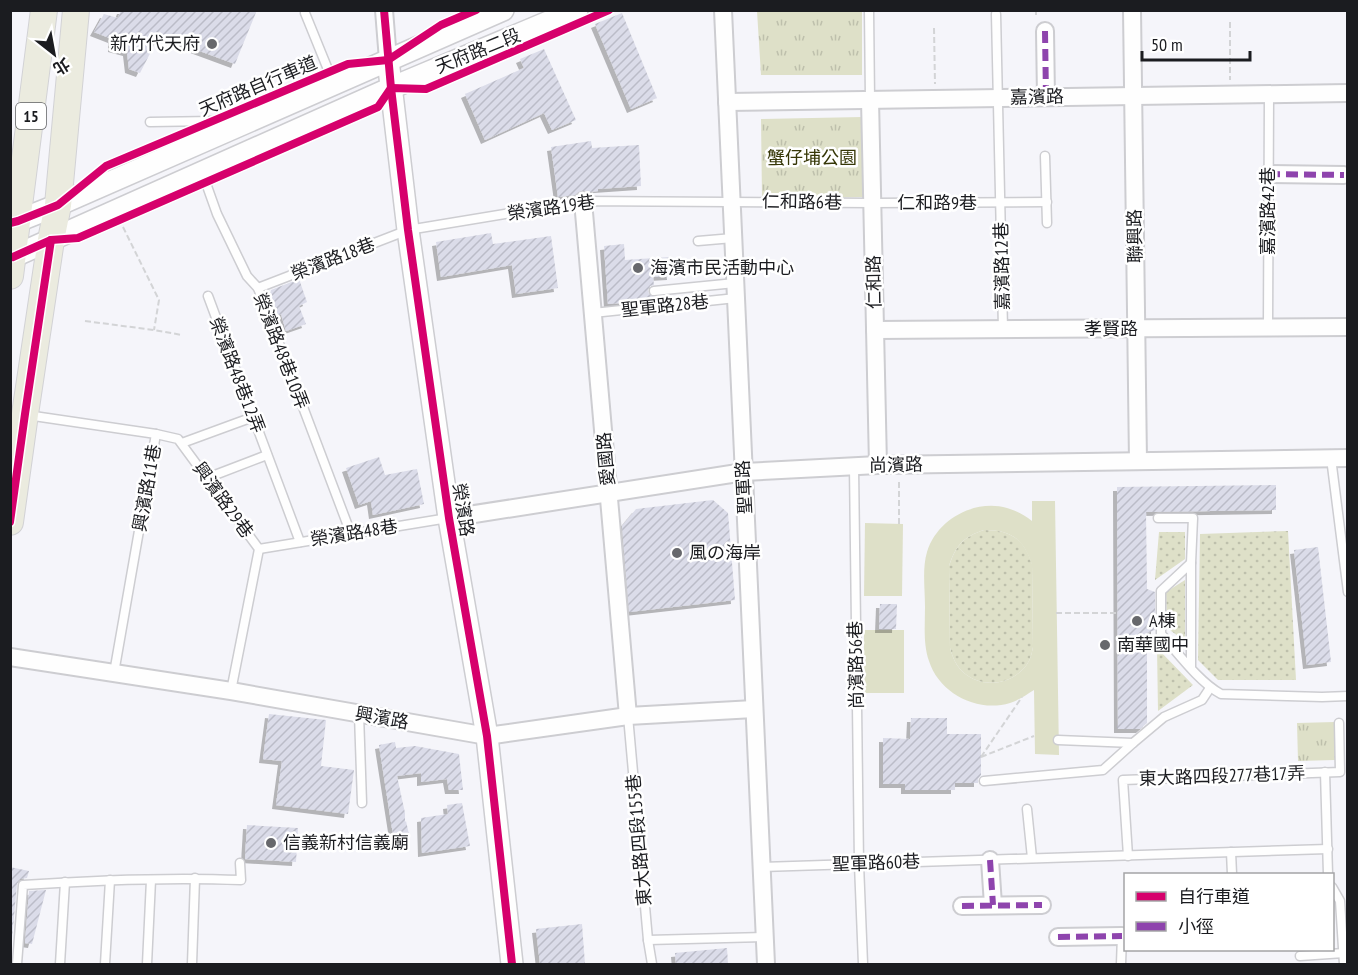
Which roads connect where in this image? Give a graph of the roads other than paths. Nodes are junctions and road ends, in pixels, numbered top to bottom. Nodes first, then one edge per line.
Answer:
1 (44, 10) edge
2 (76, 10) edge
3 (384, 10) edge
4 (503, 10) edge
5 (577, 10) edge
6 (723, 10) edge
7 (869, 10) edge
8 (1132, 10) edge
9 (304, 12) edge
10 (996, 14) dead end
11 (1045, 31) dead end
12 (388, 60) junction
13 (332, 84) junction
14 (391, 88) junction
15 (1347, 93) edge
16 (1269, 94) junction
17 (1133, 96) junction
18 (1046, 97) junction
19 (999, 98) junction
20 (870, 100) junction
21 (727, 102) junction
22 (150, 122) dead end
23 (222, 132) junction
24 (1045, 156) dead end
25 (202, 172) junction
26 (1268, 174) junction
27 (1344, 175) dead end
28 (583, 201) junction
29 (732, 201) junction
30 (1047, 202) junction
31 (872, 203) junction
32 (1001, 203) junction
33 (58, 205) junction
34 (14, 223) edge
35 (1047, 224) dead end
36 (408, 230) junction
37 (733, 238) junction
38 (51, 240) junction
39 (698, 241) dead end
40 (11, 263) edge
41 (258, 288) junction
42 (654, 291) dead end
43 (736, 291) junction
44 (208, 296) dead end
45 (593, 313) junction
46 (1268, 327) junction
47 (1347, 327) edge
48 (1136, 328) junction
49 (1003, 329) junction
50 (875, 330) junction
51 (25, 414) junction
52 (253, 417) junction
53 (156, 434) junction
54 (182, 443) junction
55 (267, 455) junction
56 (1339, 458) edge
57 (1138, 461) junction
58 (878, 465) junction
59 (854, 466) junction
60 (744, 472) junction
61 (207, 478) junction
62 (609, 492) junction
63 (449, 518) junction
64 (1158, 518) dead end
65 (10, 522) edge
66 (351, 534) junction
67 (300, 542) junction
68 (259, 549) junction
69 (1191, 563) junction
70 (1347, 592) edge
71 (10, 657) edge
72 (1191, 667) junction
73 (114, 673) junction
74 (1210, 688) junction
75 (231, 691) junction
76 (1347, 696) edge
77 (754, 709) junction
78 (359, 714) junction
79 (628, 716) junction
80 (1339, 723) dead end
81 (487, 736) junction
82 (1058, 740) dead end
83 (1133, 743) junction
84 (1324, 772) junction
85 (984, 781) dead end
86 (362, 803) dead end
87 (1027, 809) dead end
88 (1328, 849) junction
89 (1231, 852) junction
90 (1128, 856) junction
91 (1032, 858) junction
92 (990, 860) junction
93 (240, 863) dead end
94 (859, 864) junction
95 (761, 867) junction
96 (1232, 873) edge
97 (1328, 873) edge
98 (195, 878) junction
99 (110, 879) junction
100 (151, 880) junction
101 (65, 882) junction
102 (1334, 890) edge
103 (993, 905) junction
104 (1042, 905) dead end
105 (962, 906) dead end
106 (1122, 936) joint
107 (765, 937) junction
108 (1058, 937) dead end
109 (648, 940) junction
110 (1344, 953) junction
111 (1300, 956) dead end
112 (17, 964) edge
113 (60, 964) edge
114 (105, 964) edge
115 (147, 964) edge
116 (192, 964) edge
117 (512, 964) edge
118 (652, 964) edge
119 (766, 964) edge
120 (863, 964) edge
121 (1121, 964) edge
122 (1344, 964) edge

1 - 34 main road, 15
2 - 33 main road, 15
3 - 12 street
4 - 12 street, 天府路二段
5 - 14 street, 天府路二段
6 - 21 street, 聖軍路
7 - 20 lane
8 - 17 street, 聯興路
9 - 13 lane
10 - 19 lane, 嘉濱路12巷
11 - 18 street
12 - 13 street, 天府路二段
12 - 14 street, 榮濱路
13 - 23 street, 天府路二段
14 - 25 street, 天府路二段
14 - 36 street, 榮濱路
15 - 16 street, 嘉濱路
16 - 17 street, 嘉濱路
16 - 26 lane, 嘉濱路42巷
17 - 18 street, 嘉濱路
17 - 48 street, 聯興路
18 - 19 street, 嘉濱路
19 - 20 street, 嘉濱路
19 - 32 lane, 嘉濱路12巷
20 - 21 street, 嘉濱路
20 - 31 street, 仁和路
21 - 29 street, 聖軍路
22 - 23 lane
23 - 33 street, 天府路二段
24 - 30 lane
25 - 38 street, 天府路二段
25 - 41 lane, 榮濱路48巷10弄
26 - 27 street
26 - 46 lane, 嘉濱路42巷
28 - 29 lane, 榮濱路19巷
28 - 36 lane, 榮濱路19巷
28 - 45 street, 愛國路
29 - 31 lane, 仁和路6巷
29 - 37 street, 聖軍路
30 - 32 lane, 嘉濱路12巷
30 - 35 lane
31 - 32 lane, 仁和路9巷
31 - 50 street, 仁和路
32 - 49 lane, 嘉濱路12巷
33 - 34 street, 天府路二段
33 - 38 main road, 15
34 - 40 main road, 15
36 - 41 lane, 榮濱路18巷
36 - 63 street, 榮濱路
37 - 39 lane
37 - 43 street, 聖軍路
38 - 40 street, 天府路二段
38 - 51 main road, 15
41 - 66 lane, 榮濱路48巷10弄
42 - 43 lane
43 - 45 lane, 聖軍路28巷
43 - 60 street, 聖軍路
44 - 52 lane, 榮濱路48巷12弄
45 - 62 street, 愛國路
46 - 47 street, 孝賢路
46 - 48 street, 孝賢路
48 - 49 street, 孝賢路
48 - 57 street, 聯興路
49 - 50 street, 孝賢路
50 - 58 street, 仁和路
51 - 53 lane, 興濱路11巷
51 - 65 main road, 15
52 - 54 lane
52 - 55 lane, 榮濱路48巷12弄
53 - 54 lane, 興濱路29巷
53 - 73 lane, 興濱路11巷
54 - 61 lane, 興濱路29巷
55 - 61 lane, 榮濱路48巷12弄
55 - 67 lane, 榮濱路48巷12弄
56 - 57 street, 尚濱路
56 - 70 lane
57 - 58 street, 尚濱路
58 - 59 street, 尚濱路
59 - 60 street, 尚濱路
59 - 94 lane, 尚濱路56巷
60 - 62 street, 尚濱路
60 - 77 street, 聖軍路
61 - 68 lane, 興濱路29巷
62 - 63 street, 尚濱路
62 - 79 street, 愛國路
63 - 66 lane, 榮濱路48巷
63 - 81 street, 榮濱路
64 - 69 lane
66 - 67 lane, 榮濱路48巷
67 - 68 lane, 榮濱路48巷
68 - 75 lane, 興濱路29巷
69 - 72 lane
69 - 72 lane
71 - 73 street, 興濱路
72 - 74 lane
73 - 75 street, 興濱路
74 - 76 lane
74 - 83 lane
75 - 78 street, 興濱路
77 - 79 street, 興濱路
77 - 95 street, 聖軍路
78 - 81 street, 興濱路
78 - 86 lane
79 - 81 street, 興濱路
79 - 109 lane, 東大路四段155巷
80 - 84 lane
81 - 117 street, 榮濱路
82 - 83 lane
83 - 85 lane
84 - 88 lane
84 - 90 lane, 東大路四段277巷17弄
87 - 91 lane
88 - 89 lane, 聖軍路60巷
88 - 97 lane
89 - 90 lane, 聖軍路60巷
89 - 96 lane
90 - 91 lane, 聖軍路60巷
91 - 92 lane, 聖軍路60巷
92 - 94 lane, 聖軍路60巷
92 - 103 street
93 - 98 lane
94 - 95 lane, 聖軍路60巷
94 - 120 lane, 尚濱路56巷
95 - 107 street, 聖軍路
98 - 100 lane
98 - 116 lane
99 - 100 lane
99 - 101 lane
99 - 114 lane
100 - 115 lane
101 - 112 lane
101 - 113 lane
102 - 110 lane
103 - 104 street
103 - 105 street
106 - 108 street
106 - 121 lane
107 - 109 lane
107 - 119 street, 聖軍路
109 - 118 lane, 東大路四段155巷
110 - 111 lane
110 - 122 lane

